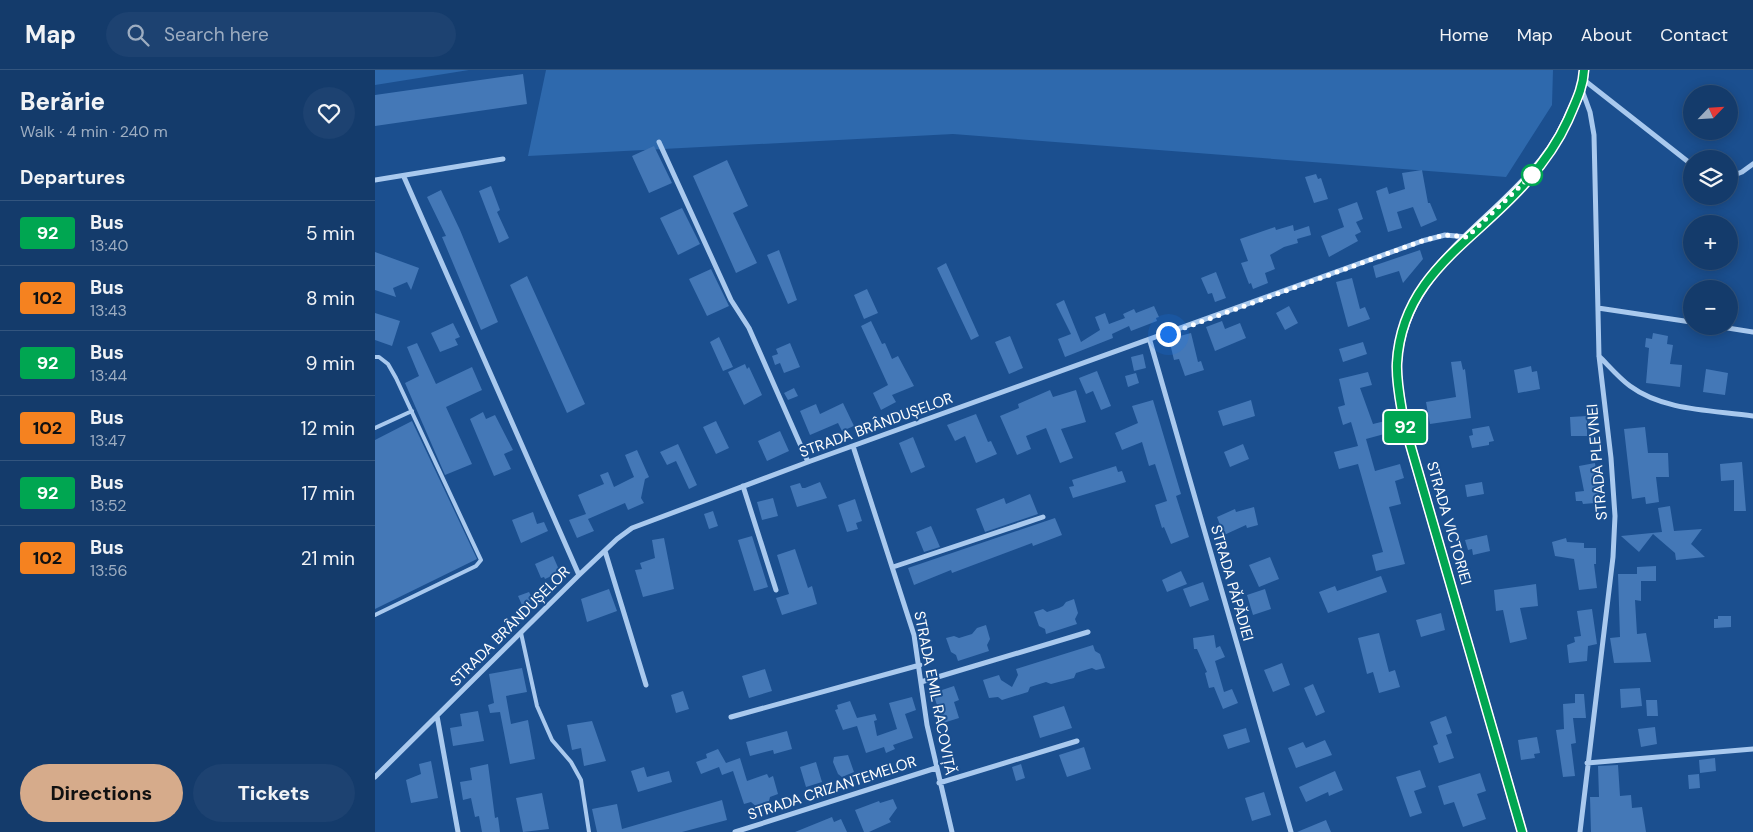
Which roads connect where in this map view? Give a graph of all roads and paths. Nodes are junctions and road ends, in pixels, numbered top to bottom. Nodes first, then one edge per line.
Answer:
1 (1583, 80) edge
2 (659, 142) dead end
3 (1683, 158) edge
4 (503, 159) dead end
5 (1753, 164) edge
6 (1738, 174) edge
7 (404, 177) junction
8 (375, 180) edge
9 (1467, 237) junction
10 (1597, 308) junction
11 (1683, 321) edge
12 (1738, 330) edge
13 (1753, 332) edge
14 (1150, 341) junction
15 (1599, 356) junction
16 (375, 358) edge
17 (412, 411) junction
18 (1753, 416) edge
19 (375, 428) edge
20 (853, 446) junction
21 (808, 462) junction
22 (743, 486) junction
23 (1043, 517) dead end
24 (605, 551) junction
25 (893, 568) junction
26 (579, 575) junction
27 (776, 590) dead end
28 (375, 615) edge
29 (1088, 632) dead end
30 (521, 633) junction
31 (920, 665) junction
32 (921, 682) junction
33 (646, 685) dead end
34 (437, 716) junction
35 (731, 717) dead end
36 (1077, 742) dead end
37 (1753, 749) edge
38 (1587, 763) junction
39 (936, 768) junction
40 (375, 777) edge
41 (939, 783) junction
42 (458, 832) edge
43 (589, 832) edge
44 (735, 832) edge
45 (952, 832) edge
46 (1291, 832) edge
47 (1522, 832) edge
48 (1580, 832) edge

1 - 3 street
1 - 9 street, STRADA VICTORIEI
1 - 10 street, STRADA PLEVNEI
2 - 21 street
4 - 7 street
5 - 6 street
7 - 8 street
7 - 26 street
9 - 14 street, STRADA BRÂNDUȘELOR
9 - 47 street, STRADA VICTORIEI
10 - 11 street
10 - 15 street, STRADA PLEVNEI
12 - 13 street
14 - 20 street, STRADA BRÂNDUȘELOR
14 - 46 street, STRADA PĂPĂDIEI
15 - 18 street
15 - 38 street, STRADA PLEVNEI
16 - 17 lane
17 - 19 lane
17 - 28 lane
20 - 21 street, STRADA BRÂNDUȘELOR
20 - 25 street, STRADA EMIL RACOVIȚĂ
21 - 22 street, STRADA BRÂNDUȘELOR
22 - 24 street, STRADA BRÂNDUȘELOR
22 - 27 street
23 - 25 street
24 - 26 street, STRADA BRÂNDUȘELOR
24 - 33 street
25 - 31 street, STRADA EMIL RACOVIȚĂ
26 - 30 street, STRADA BRÂNDUȘELOR
29 - 32 street
30 - 34 street, STRADA BRÂNDUȘELOR
30 - 43 lane
31 - 32 street, STRADA EMIL RACOVIȚĂ
31 - 35 street
32 - 39 street, STRADA EMIL RACOVIȚĂ
34 - 40 street, STRADA BRÂNDUȘELOR
34 - 42 street
36 - 41 street
37 - 38 street
38 - 48 street, STRADA PLEVNEI
39 - 41 street, STRADA EMIL RACOVIȚĂ
39 - 44 street, STRADA CRIZANTEMELOR
41 - 45 street, STRADA EMIL RACOVIȚĂ

